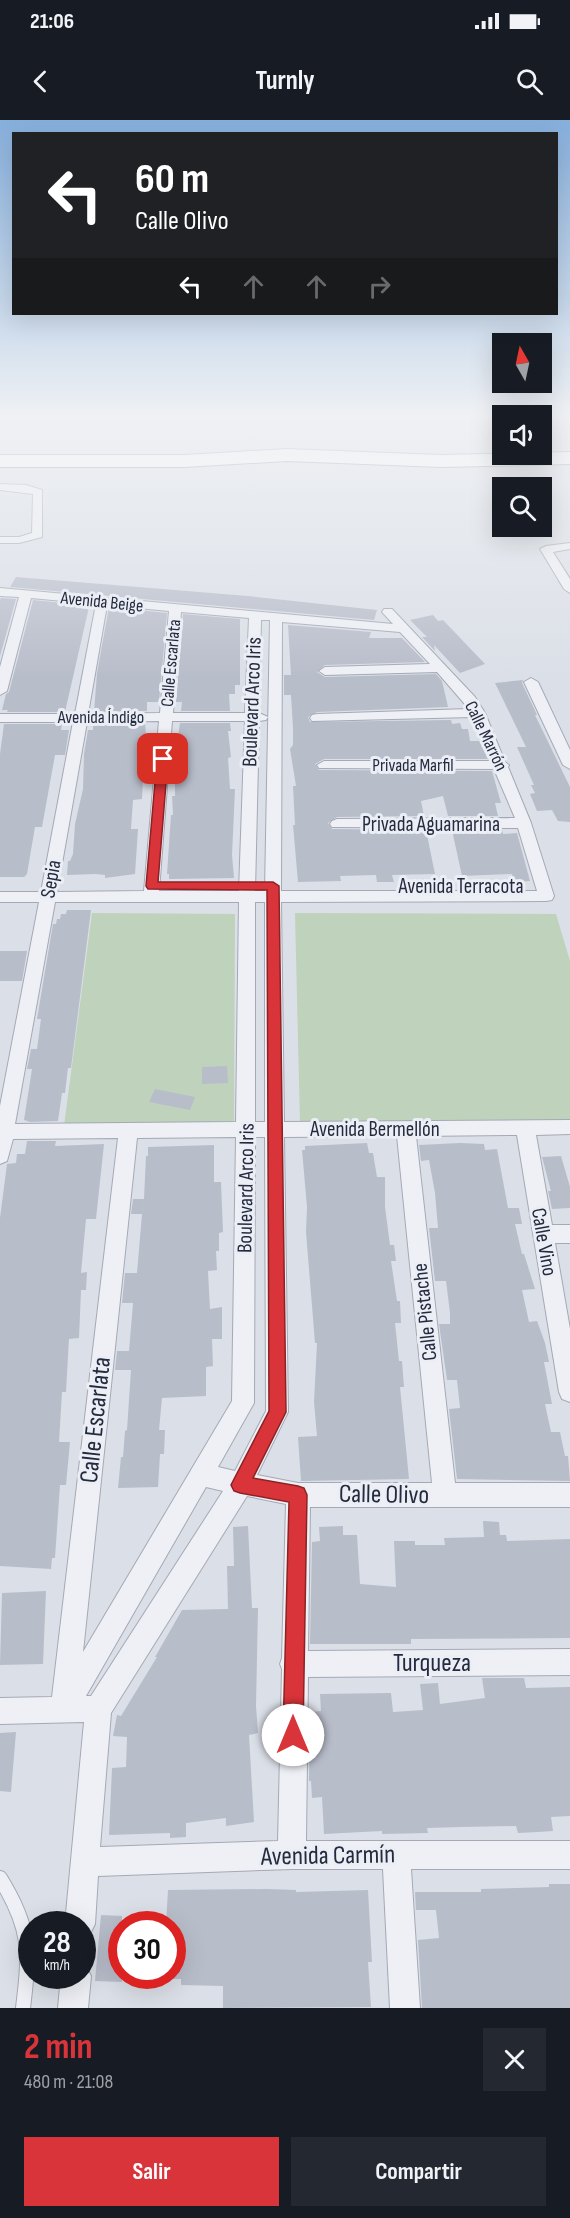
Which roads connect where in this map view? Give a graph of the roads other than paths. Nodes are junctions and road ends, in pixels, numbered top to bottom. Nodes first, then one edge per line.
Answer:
1 (38, 501) edge
2 (0, 540) edge
3 (570, 546) edge
4 (570, 589) edge
5 (0, 592) edge
6 (26, 594) junction
7 (102, 602) junction
8 (175, 609) junction
9 (388, 612) dead end
10 (255, 616) junction
11 (276, 618) junction
12 (404, 630) junction
13 (440, 668) junction
14 (325, 670) dead end
15 (531, 682) dead end
16 (0, 691) edge
17 (478, 713) junction
18 (81, 717) junction
19 (166, 717) junction
20 (251, 717) junction
21 (275, 717) junction
22 (0, 718) edge
23 (317, 718) dead end
24 (324, 765) dead end
25 (502, 765) junction
26 (570, 765) edge
27 (337, 824) dead end
28 (524, 824) junction
29 (544, 885) joint
30 (0, 887) edge
31 (152, 891) junction
32 (248, 891) junction
33 (274, 891) junction
34 (49, 892) junction
35 (0, 897) edge
36 (570, 1127) edge
37 (405, 1128) junction
38 (525, 1128) junction
39 (247, 1130) junction
40 (274, 1130) junction
41 (128, 1131) junction
42 (2, 1132) edge
43 (0, 1156) edge
44 (543, 1234) junction
45 (570, 1234) edge
46 (567, 1363) edge
47 (570, 1392) edge
48 (201, 1475) junction
49 (240, 1485) junction
50 (298, 1495) junction
51 (570, 1495) edge
52 (445, 1496) junction
53 (570, 1662) edge
54 (293, 1664) junction
55 (63, 1710) junction
56 (98, 1710) junction
57 (0, 1711) edge
58 (292, 1855) junction
59 (396, 1855) junction
60 (570, 1855) edge
61 (86, 1862) junction
62 (0, 1878) edge
63 (81, 1911) edge
64 (75, 1989) edge
65 (23, 2008) edge
66 (73, 2008) edge
67 (405, 2008) edge

1 - 2 street
3 - 4 street
5 - 6 street, Avenida Beige
6 - 7 street, Avenida Beige
6 - 16 street
7 - 8 street, Avenida Beige
7 - 18 street, Sepia
8 - 10 street, Avenida Beige
8 - 19 street, Calle Escarlata
9 - 12 street, Calle Marrón
10 - 11 street, Avenida Beige
10 - 20 street, Boulevard Arco Iris
11 - 12 street, Avenida Beige
11 - 21 street, Boulevard Arco Iris
12 - 13 street, Calle Marrón
13 - 14 street
13 - 17 street, Calle Marrón
15 - 26 street
17 - 23 street
17 - 25 street, Calle Marrón
18 - 19 street, Avenida Índigo
18 - 22 street, Avenida Índigo
18 - 34 street, Sepia
19 - 20 street, Avenida Índigo
19 - 31 street, Calle Escarlata
20 - 21 street, Avenida Índigo
20 - 32 street, Boulevard Arco Iris
21 - 33 street, Boulevard Arco Iris
24 - 25 street, Privada Marfil
25 - 28 street, Calle Marrón
27 - 28 street, Privada Aguamarina
28 - 29 street, Calle Marrón
29 - 33 street, Avenida Terracota
30 - 34 street, Avenida Terracota
31 - 32 street, Avenida Terracota
31 - 34 street, Avenida Terracota
32 - 33 street, Avenida Terracota
32 - 39 street, Boulevard Arco Iris
33 - 40 street, Boulevard Arco Iris
34 - 35 street, Avenida Terracota
34 - 42 street, Sepia
36 - 38 street, Avenida Bermellón
37 - 38 street, Avenida Bermellón
37 - 40 street, Avenida Bermellón
37 - 52 street, Calle Pistache
38 - 44 street, Calle Vino
39 - 40 street, Avenida Bermellón
39 - 41 street, Avenida Bermellón
39 - 48 street, Boulevard Arco Iris
40 - 49 street, Boulevard Arco Iris
41 - 42 street, Avenida Bermellón
41 - 55 street, Calle Escarlata
42 - 43 street, Sepia
44 - 45 street
44 - 46 street, Calle Vino
46 - 47 street, Calle Vino
48 - 49 street, Calle Olivo
48 - 55 street, Boulevard Arco Iris
49 - 50 street, Calle Olivo
49 - 56 street, Boulevard Arco Iris
50 - 52 street, Calle Olivo
50 - 54 street
51 - 52 street, Calle Olivo
53 - 54 street, Turqueza
54 - 58 street
55 - 56 street
55 - 57 street
56 - 61 street
58 - 59 street, Avenida Carmín
58 - 61 street, Avenida Carmín
59 - 60 street, Avenida Carmín
59 - 67 street
61 - 63 street
62 - 65 lane
64 - 66 street

